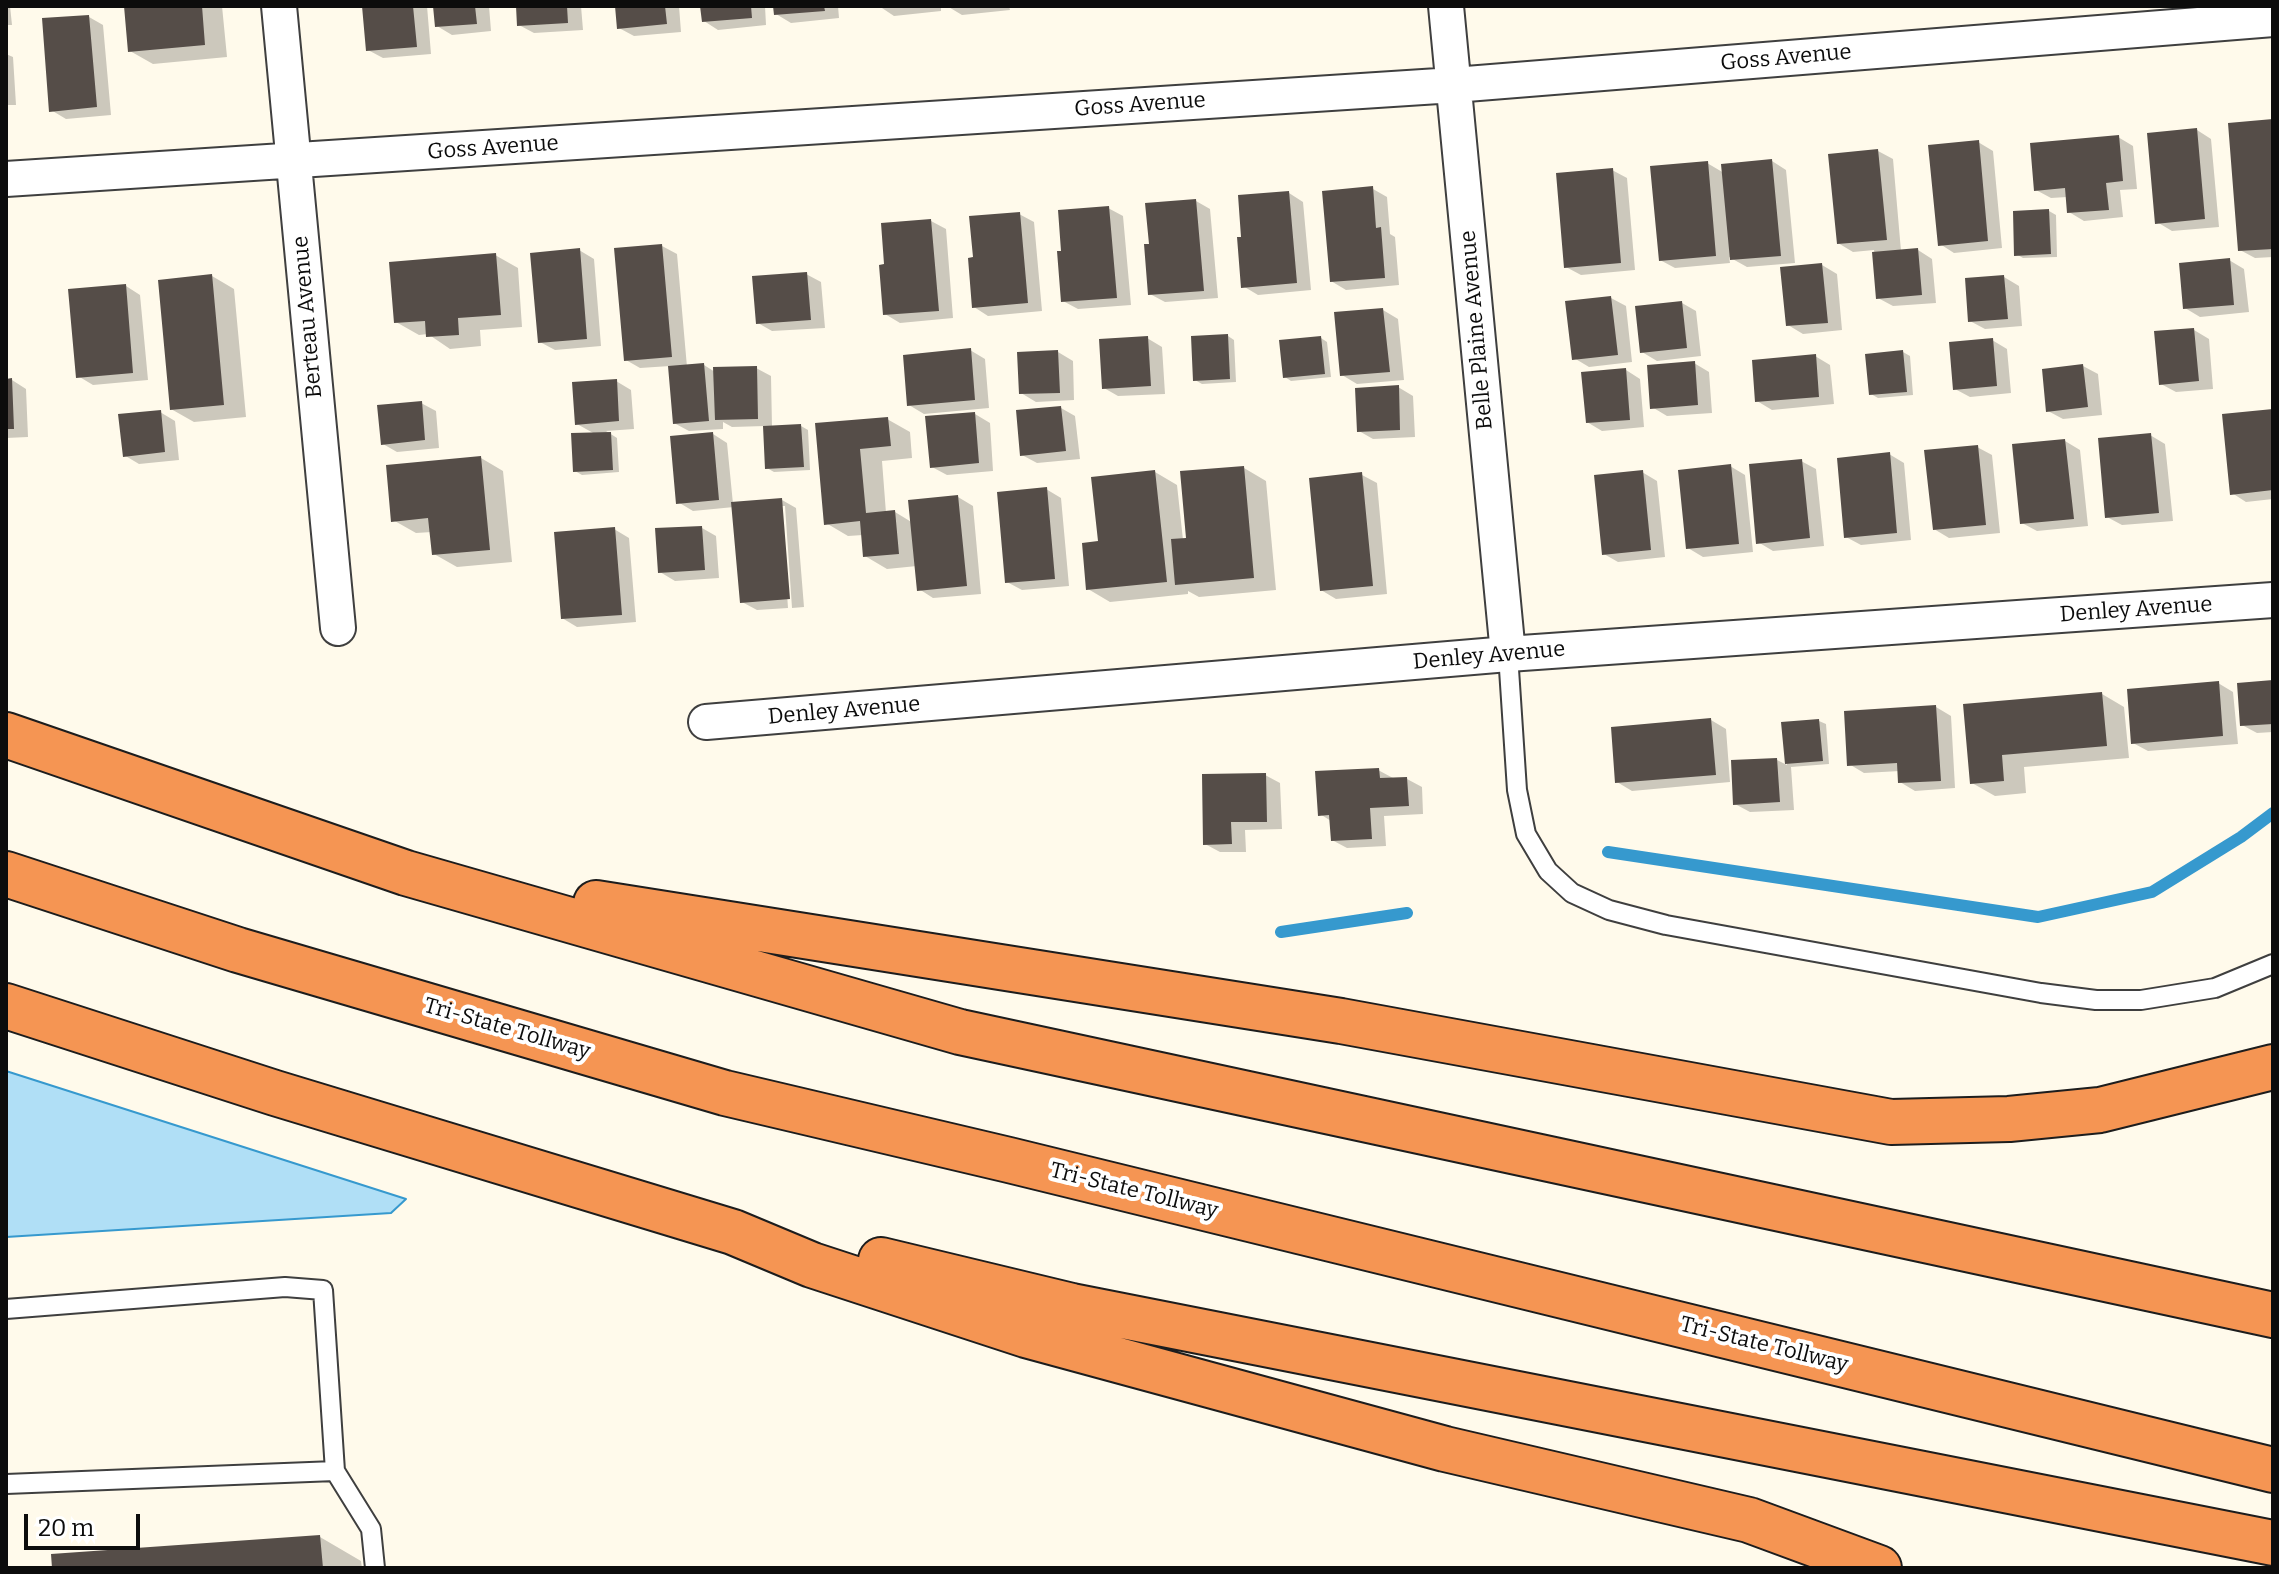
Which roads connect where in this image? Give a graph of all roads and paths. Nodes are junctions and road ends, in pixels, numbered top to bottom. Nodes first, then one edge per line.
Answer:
1 (279, 6) edge
2 (1446, 6) edge
3 (2273, 19) edge
4 (1454, 85) junction
5 (293, 161) junction
6 (6, 179) edge
7 (2273, 600) edge
8 (338, 628) dead end
9 (1508, 654) junction
10 (706, 722) dead end
11 (6, 735) edge
12 (406, 873) junction
13 (6, 874) edge
14 (2273, 964) edge
15 (6, 1006) edge
16 (2273, 1067) edge
17 (733, 1232) junction
18 (6, 1309) edge
19 (2273, 1315) edge
20 (2273, 1470) edge
21 (335, 1471) junction
22 (6, 1484) edge
23 (2273, 1543) edge
24 (375, 1568) edge
25 (1879, 1568) edge

1 - 5 street, Berteau Avenue
2 - 4 street, Belle Plaine Avenue
3 - 4 street, Goss Avenue
4 - 5 street, Goss Avenue
4 - 9 street, Belle Plaine Avenue
5 - 6 street, Goss Avenue
5 - 8 street, Berteau Avenue
7 - 9 street, Denley Avenue
9 - 10 street, Denley Avenue
9 - 14 lane
11 - 12 highway
12 - 16 highway
12 - 19 highway
13 - 20 highway, Tri-State Tollway
15 - 17 highway
17 - 23 highway
17 - 25 highway
18 - 21 lane
21 - 22 lane
21 - 24 lane

